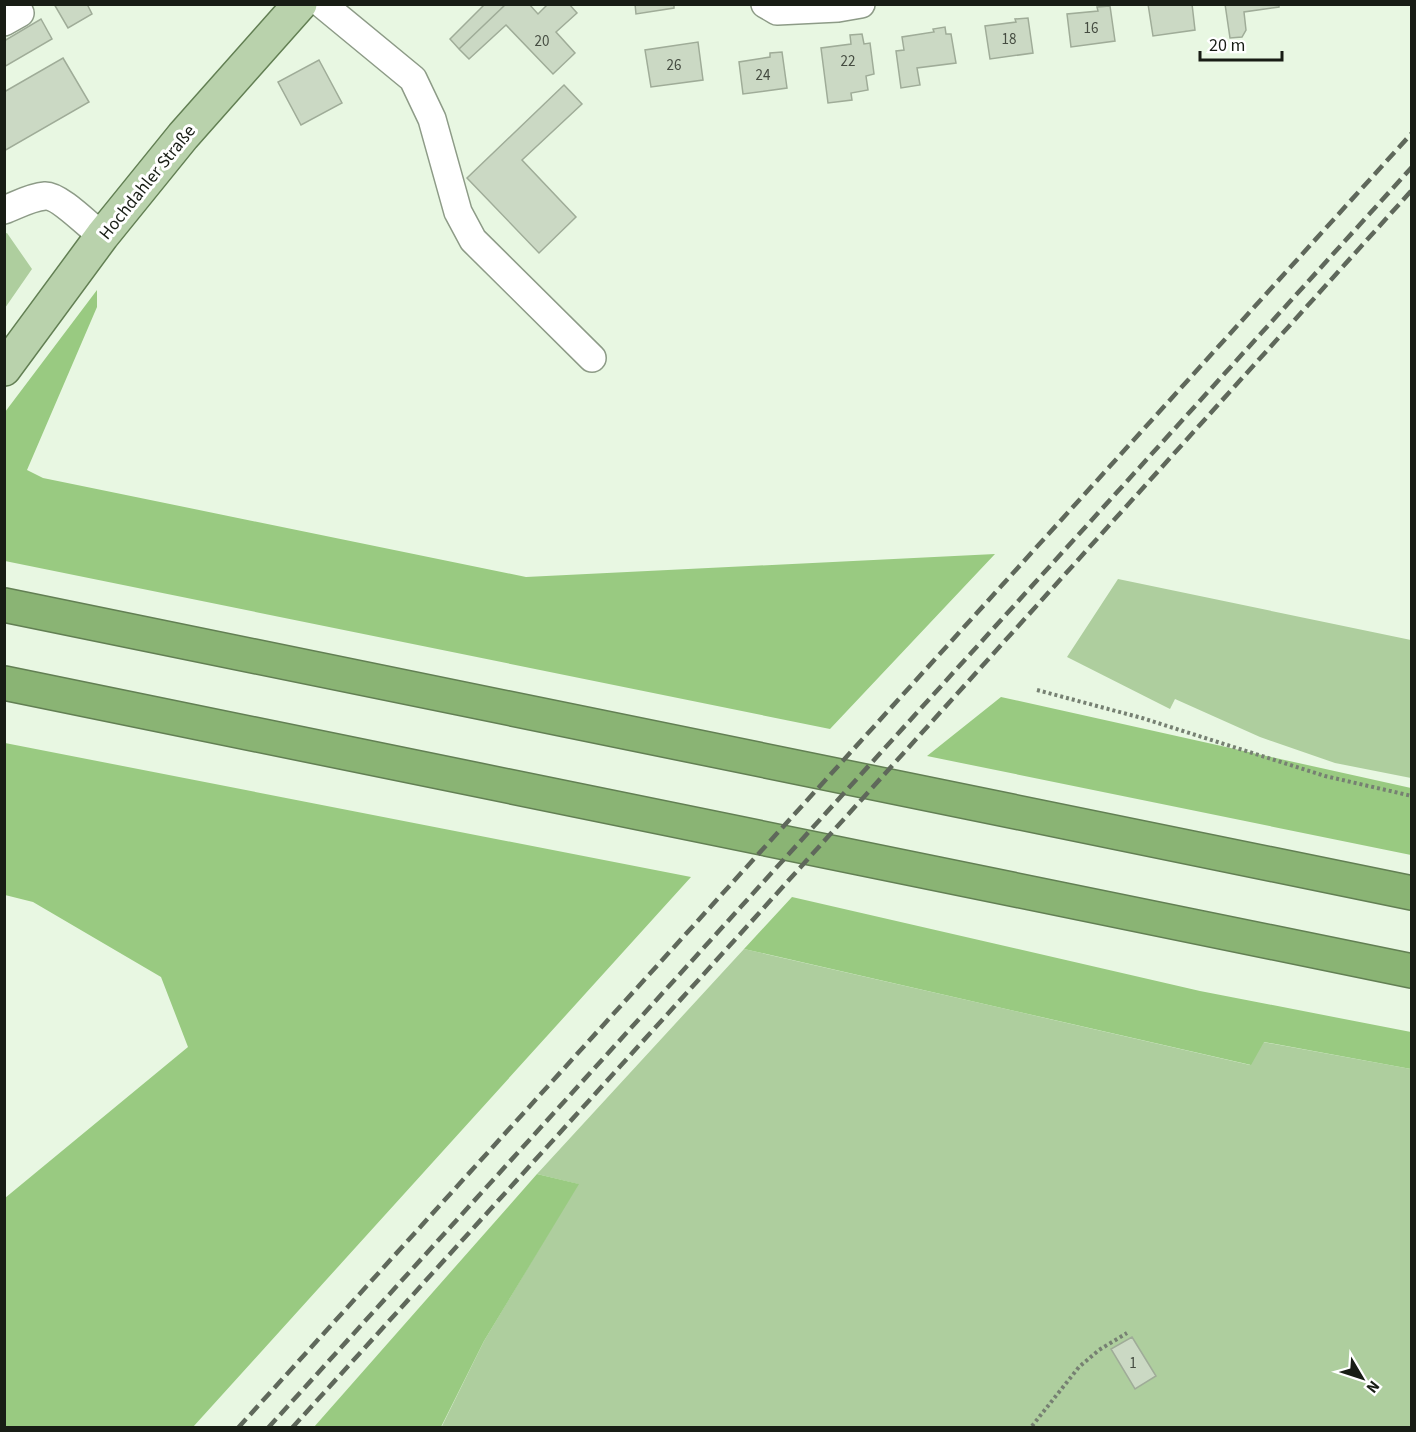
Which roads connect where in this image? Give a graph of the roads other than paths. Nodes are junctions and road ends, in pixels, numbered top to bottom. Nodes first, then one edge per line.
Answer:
1 (15, 4) edge
2 (300, 4) edge
3 (322, 4) edge
4 (765, 4) edge
5 (861, 4) edge
6 (4, 22) edge
7 (4, 210) edge
8 (102, 236) junction
9 (592, 358) dead end
10 (4, 369) edge
11 (4, 605) edge
12 (4, 683) edge
13 (1412, 893) edge
14 (1412, 971) edge

1 - 6 street
2 - 8 main road, Hochdahler Straße
3 - 9 street
4 - 5 street
7 - 8 street
8 - 10 main road, Hochdahler Straße
11 - 13 highway
12 - 14 highway

